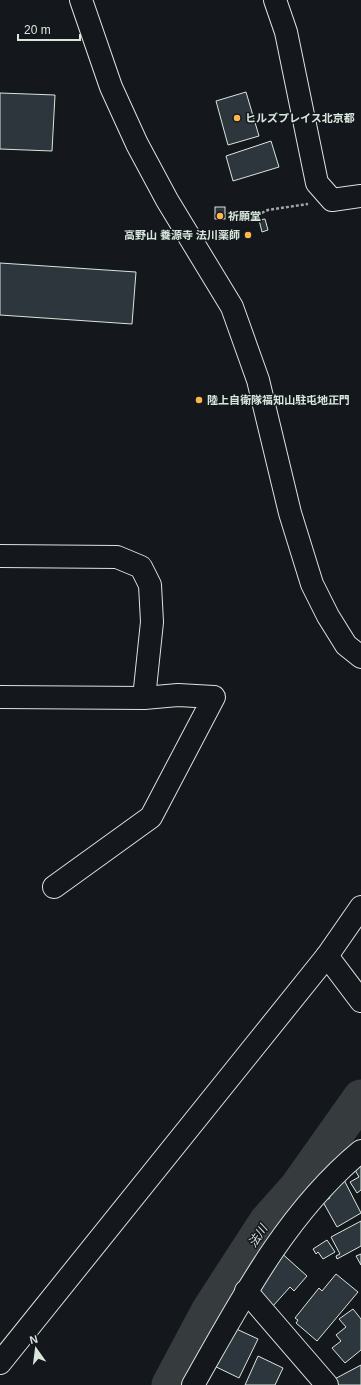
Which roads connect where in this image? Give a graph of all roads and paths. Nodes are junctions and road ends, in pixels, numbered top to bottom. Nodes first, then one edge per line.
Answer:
1 (81, 0) edge
2 (275, 0) edge
3 (361, 196) edge
4 (332, 200) junction
5 (227, 213) dead end
6 (0, 556) edge
7 (361, 657) edge
8 (0, 697) edge
9 (144, 698) junction
10 (54, 887) dead end
11 (361, 907) edge
12 (328, 956) junction
13 (361, 1001) edge
14 (361, 1152) edge
15 (246, 1291) junction
16 (0, 1363) edge
17 (193, 1385) edge
18 (327, 1385) edge

1 - 7 street
2 - 4 street
3 - 4 street
4 - 5 path
6 - 9 street
8 - 9 street
9 - 10 street
11 - 12 street
12 - 13 street
12 - 16 street
14 - 15 street
15 - 17 street
15 - 18 street

